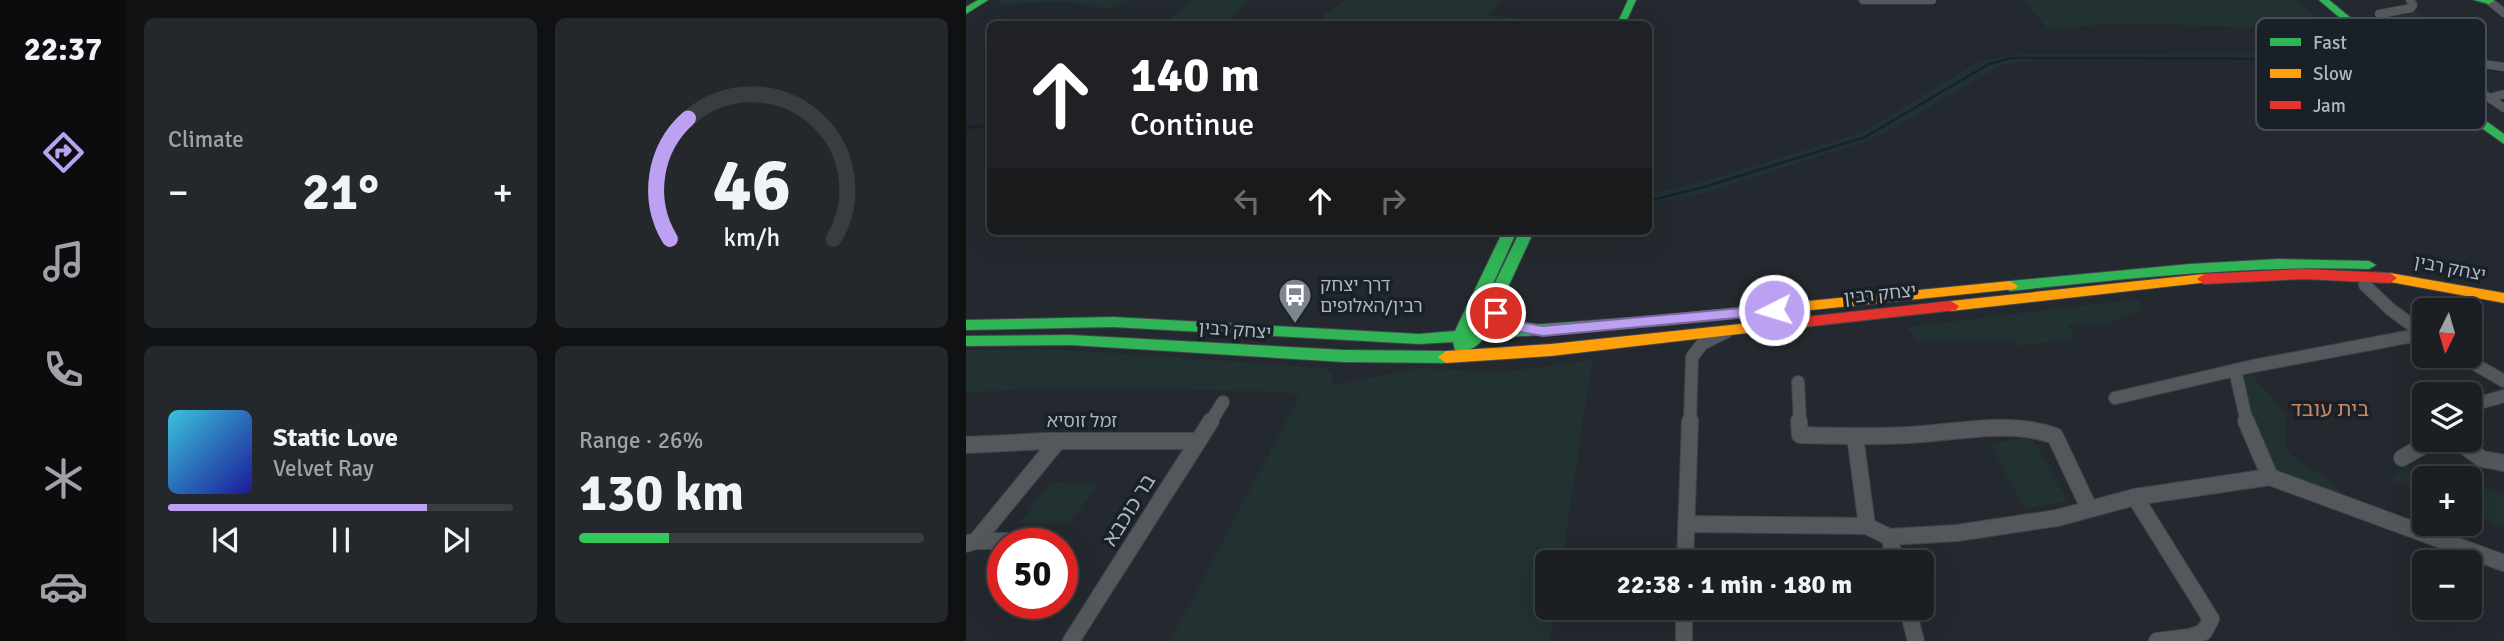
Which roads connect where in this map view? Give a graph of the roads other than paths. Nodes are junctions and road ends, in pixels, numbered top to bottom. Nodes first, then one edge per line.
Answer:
1 (978, 0) edge
2 (984, 0) edge
3 (1632, 0) edge
4 (1863, 0) edge
5 (1890, 0) edge
6 (1932, 0) edge
7 (2323, 0) edge
8 (2410, 0) edge
9 (2485, 0) edge
10 (2340, 1) edge
11 (966, 10) edge
12 (2504, 13) edge
13 (2345, 18) edge
14 (2361, 18) edge
15 (2384, 18) edge
16 (1622, 21) edge
17 (2486, 65) edge
18 (2504, 67) edge
19 (2499, 96) edge
20 (2504, 108) edge
21 (2486, 111) edge
22 (2504, 123) edge
23 (2486, 127) edge
24 (2504, 140) edge
25 (1509, 235) edge
26 (1525, 235) edge
27 (2365, 285) dead end
28 (2504, 288) edge
29 (2504, 298) edge
30 (1482, 307) junction
31 (966, 325) edge
32 (2412, 326) edge
33 (1733, 330) junction
34 (1543, 331) junction
35 (1469, 336) junction
36 (2412, 336) edge
37 (1419, 339) junction
38 (966, 341) edge
39 (1460, 356) junction
40 (2482, 368) edge
41 (2235, 370) junction
42 (2504, 381) edge
43 (1798, 382) dead end
44 (2504, 396) edge
45 (2115, 398) dead end
46 (1223, 402) dead end
47 (2482, 402) edge
48 (1855, 436) junction
49 (1058, 441) junction
50 (1198, 441) junction
51 (966, 445) edge
52 (2412, 452) edge
53 (2473, 452) edge
54 (2402, 458) dead end
55 (2504, 463) edge
56 (2270, 477) junction
57 (2136, 497) junction
58 (2089, 508) junction
59 (1686, 524) junction
60 (1867, 526) junction
61 (1889, 537) junction
62 (971, 542) edge
63 (1685, 550) edge
64 (1893, 550) edge
65 (2504, 563) edge
66 (1684, 620) edge
67 (1910, 620) edge
68 (1071, 641) edge
69 (1684, 641) edge
70 (1916, 641) edge
71 (2157, 641) edge

1 - 11 main road
2 - 11 main road
3 - 16 main road
4 - 5 street
5 - 6 street
7 - 13 main road
8 - 15 street
9 - 12 street
10 - 14 main road
17 - 18 street
19 - 20 street
21 - 22 main road
23 - 24 main road
25 - 30 main road
26 - 30 main road
27 - 32 street
28 - 34 main road, יצחק רבין
29 - 33 main road, יצחק רבין
30 - 34 main road
30 - 35 main road
30 - 37 main road
31 - 37 main road, יצחק רבין
33 - 39 main road, יצחק רבין
33 - 59 street
34 - 35 main road, יצחק רבין
35 - 37 main road, יצחק רבין
35 - 39 main road
36 - 41 street
38 - 39 main road, יצחק רבין
40 - 42 street
41 - 45 street
41 - 56 street
43 - 48 street
44 - 47 street
46 - 50 street, בר כוכבא
48 - 58 street
48 - 60 street
49 - 50 street, זמל זוסיא
49 - 51 street, זמל זוסיא
49 - 62 street
50 - 68 street, בר כוכבא
52 - 54 street
53 - 55 street
56 - 57 street
56 - 65 street
57 - 58 street
57 - 71 street
58 - 61 street
59 - 60 street
59 - 63 street
60 - 61 street
61 - 64 street
66 - 69 street
67 - 70 street

